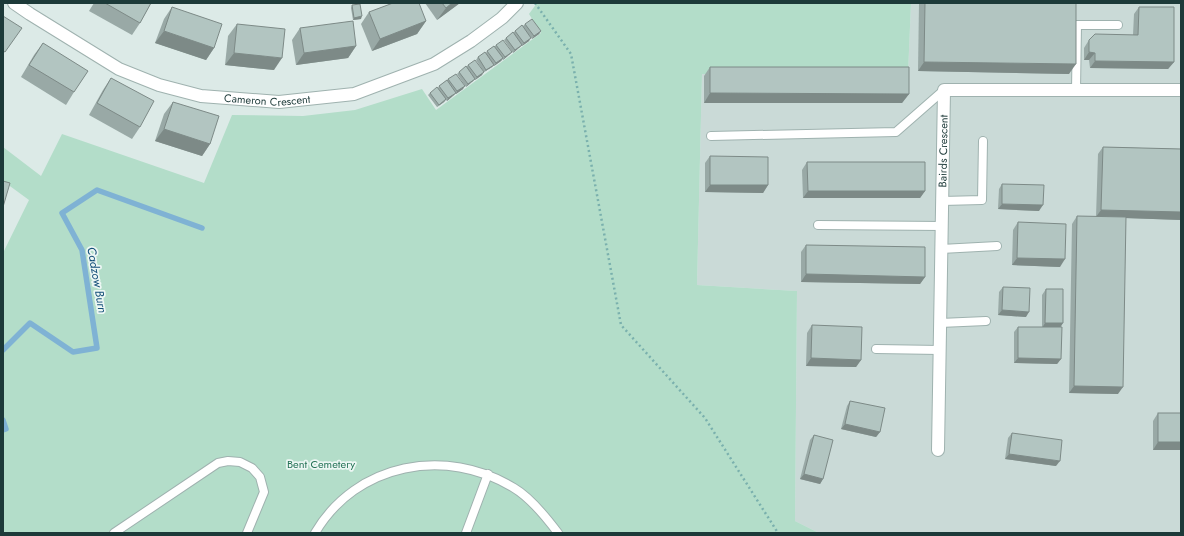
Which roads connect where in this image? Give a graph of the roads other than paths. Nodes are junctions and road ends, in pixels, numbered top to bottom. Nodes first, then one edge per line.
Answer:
1 (14, 3) edge
2 (517, 3) edge
3 (1118, 25) dead end
4 (944, 90) junction
5 (1076, 90) junction
6 (1181, 90) edge
7 (711, 136) dead end
8 (983, 141) dead end
9 (942, 200) junction
10 (818, 225) dead end
11 (942, 226) junction
12 (997, 246) dead end
13 (941, 249) junction
14 (986, 321) dead end
15 (940, 323) junction
16 (876, 349) dead end
17 (940, 350) junction
18 (938, 450) dead end
19 (488, 474) junction
20 (114, 533) edge
21 (247, 533) edge
22 (315, 533) edge
23 (466, 533) edge
24 (558, 533) edge

1 - 2 street, Cameron Crescent
3 - 5 lane
4 - 5 street
4 - 7 lane
4 - 9 street, Bairds Crescent
5 - 6 street
8 - 9 lane
9 - 11 street, Bairds Crescent
10 - 11 lane
11 - 13 street, Bairds Crescent
12 - 13 lane
13 - 15 street, Bairds Crescent
14 - 15 lane
15 - 17 street, Bairds Crescent
16 - 17 lane
17 - 18 street, Bairds Crescent
19 - 22 lane
19 - 23 lane
19 - 24 lane
20 - 21 lane

